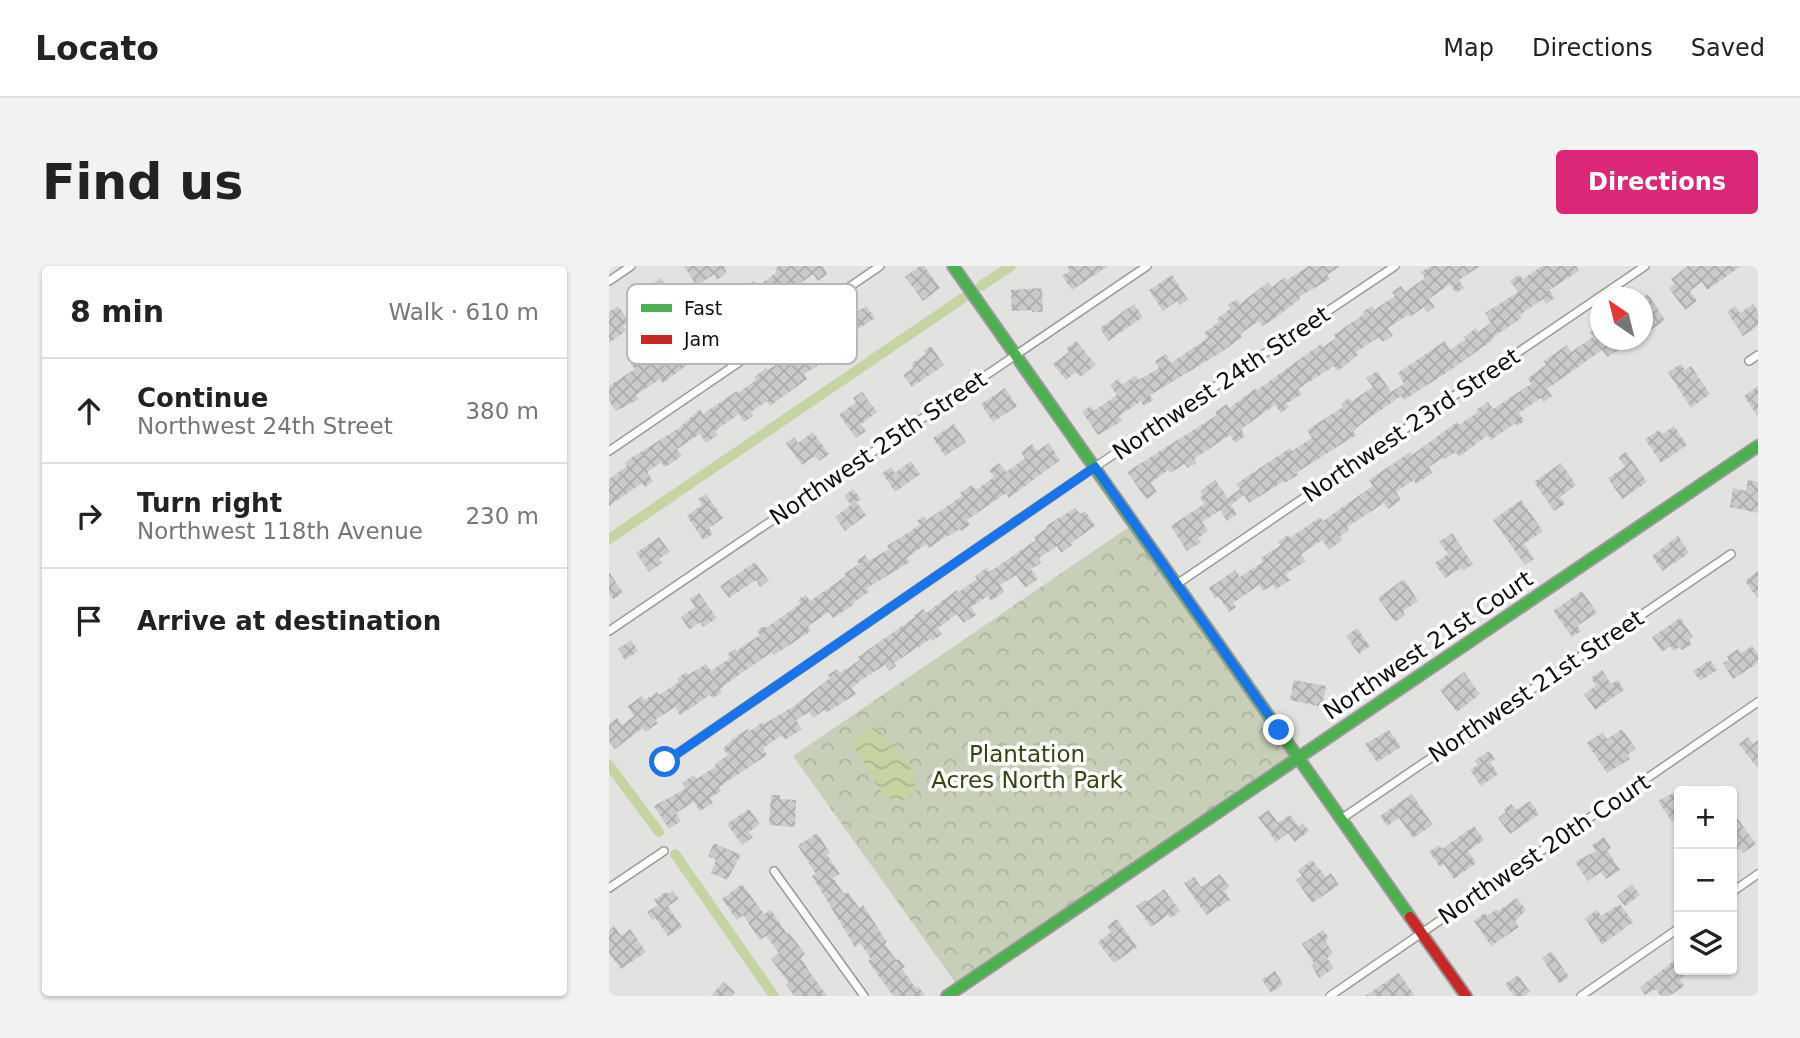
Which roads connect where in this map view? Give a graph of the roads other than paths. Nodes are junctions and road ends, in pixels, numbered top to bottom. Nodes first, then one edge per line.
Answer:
1 (631, 266) edge
2 (880, 266) edge
3 (953, 266) edge
4 (1147, 266) edge
5 (1395, 266) edge
6 (1645, 266) edge
7 (609, 281) edge
8 (853, 284) edge
9 (1015, 355) junction
10 (1758, 355) edge
11 (1749, 361) dead end
12 (736, 364) edge
13 (1758, 446) edge
14 (609, 450) edge
15 (1095, 467) junction
16 (1731, 554) dead end
17 (1177, 584) junction
18 (609, 631) edge
19 (1758, 702) edge
20 (1299, 758) junction
21 (665, 762) dead end
22 (1341, 818) junction
23 (664, 851) dead end
24 (774, 871) dead end
25 (1758, 874) edge
26 (609, 888) edge
27 (1737, 889) edge
28 (1674, 931) edge
29 (1422, 933) junction
30 (864, 996) edge
31 (947, 996) edge
32 (1330, 996) edge
33 (1466, 996) edge
34 (1581, 996) edge

1 - 7 street
2 - 8 street
3 - 9 street
4 - 9 street, Northwest 25th Street
5 - 15 street, Northwest 24th Street
6 - 17 street, Northwest 23rd Street
9 - 15 street
9 - 18 street, Northwest 25th Street
10 - 11 street
12 - 14 street
13 - 20 street, Northwest 21st Court
15 - 17 street
15 - 21 street, Northwest 24th Street
16 - 22 street, Northwest 21st Street
17 - 20 street
19 - 29 street, Northwest 20th Court
20 - 22 street
20 - 31 street, Northwest 21st Court
22 - 29 street
23 - 26 street
24 - 30 street
25 - 27 street
28 - 34 street
29 - 32 street, Northwest 20th Court
29 - 33 street

